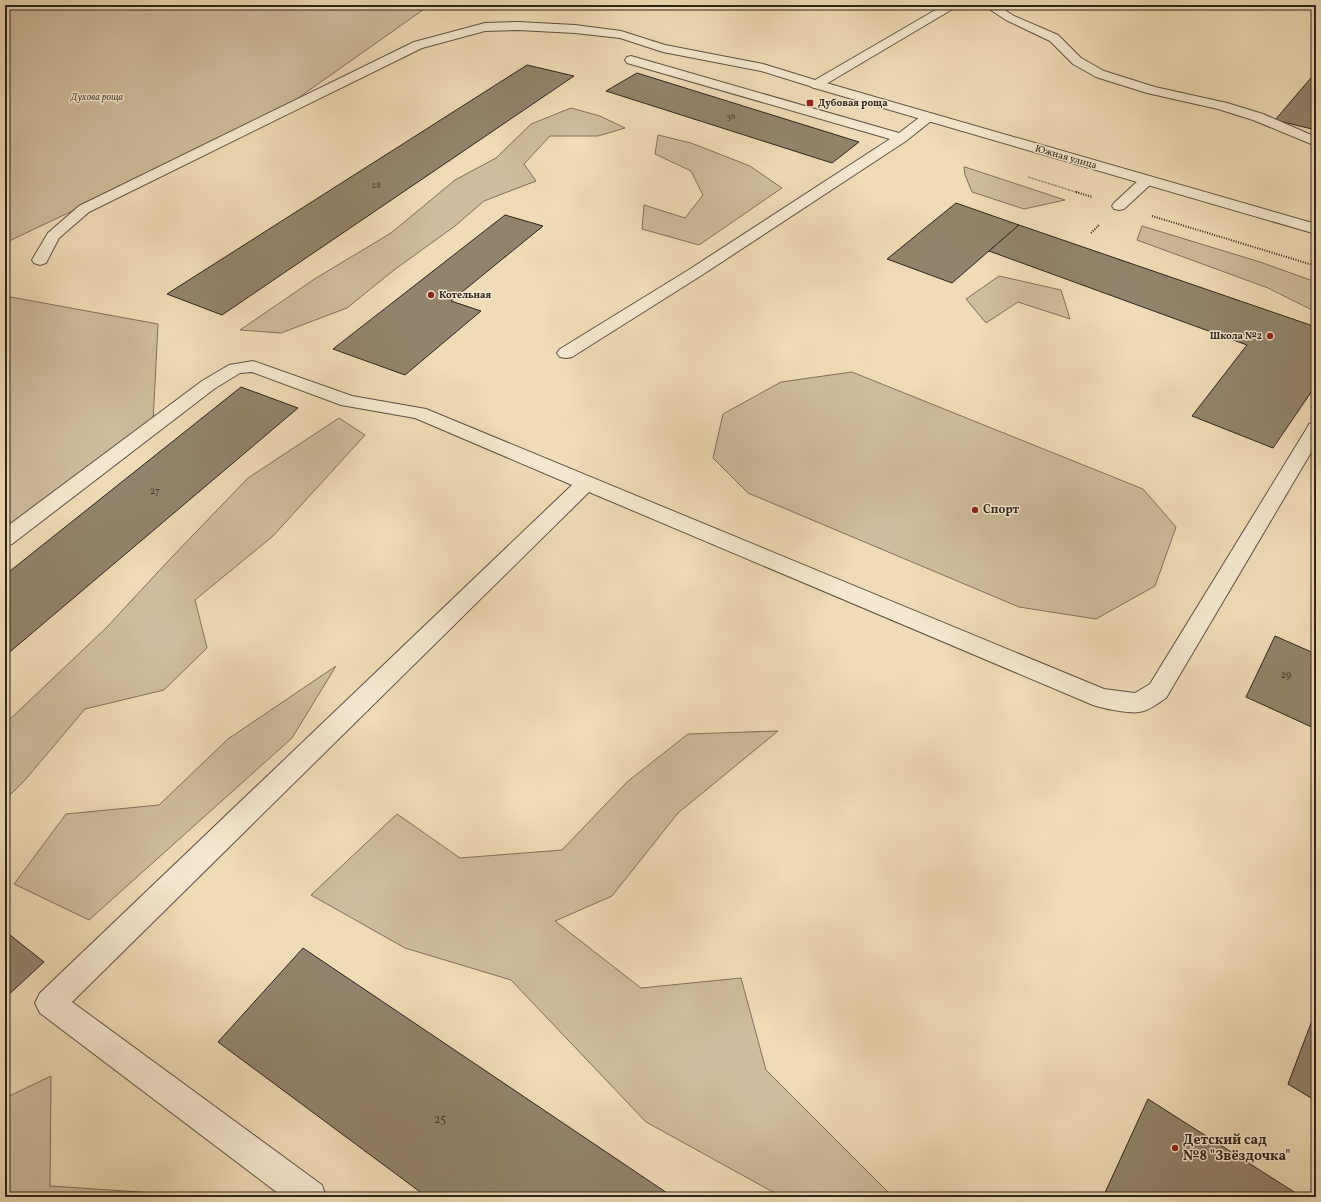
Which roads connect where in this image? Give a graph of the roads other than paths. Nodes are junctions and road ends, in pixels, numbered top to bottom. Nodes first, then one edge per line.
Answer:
1 (952, 5) edge
2 (989, 5) edge
3 (631, 60) dead end
4 (763, 68) junction
5 (698, 79) junction
6 (816, 84) junction
7 (929, 117) junction
8 (901, 138) junction
9 (1316, 142) edge
10 (1146, 181) junction
11 (1119, 206) dead end
12 (1316, 229) edge
13 (40, 260) dead end
14 (566, 353) dead end
15 (1316, 428) edge
16 (586, 482) junction
17 (5, 539) edge
18 (310, 1197) edge

1 - 6 street
2 - 9 street
3 - 5 street
4 - 5 street
4 - 6 street, Южная улица
4 - 13 street, Южная улица
5 - 8 street
6 - 7 street, Южная улица
7 - 8 street
7 - 10 street, Южная улица
8 - 14 street
10 - 11 street
10 - 12 street, Южная улица
15 - 16 street
16 - 17 street
16 - 18 street

